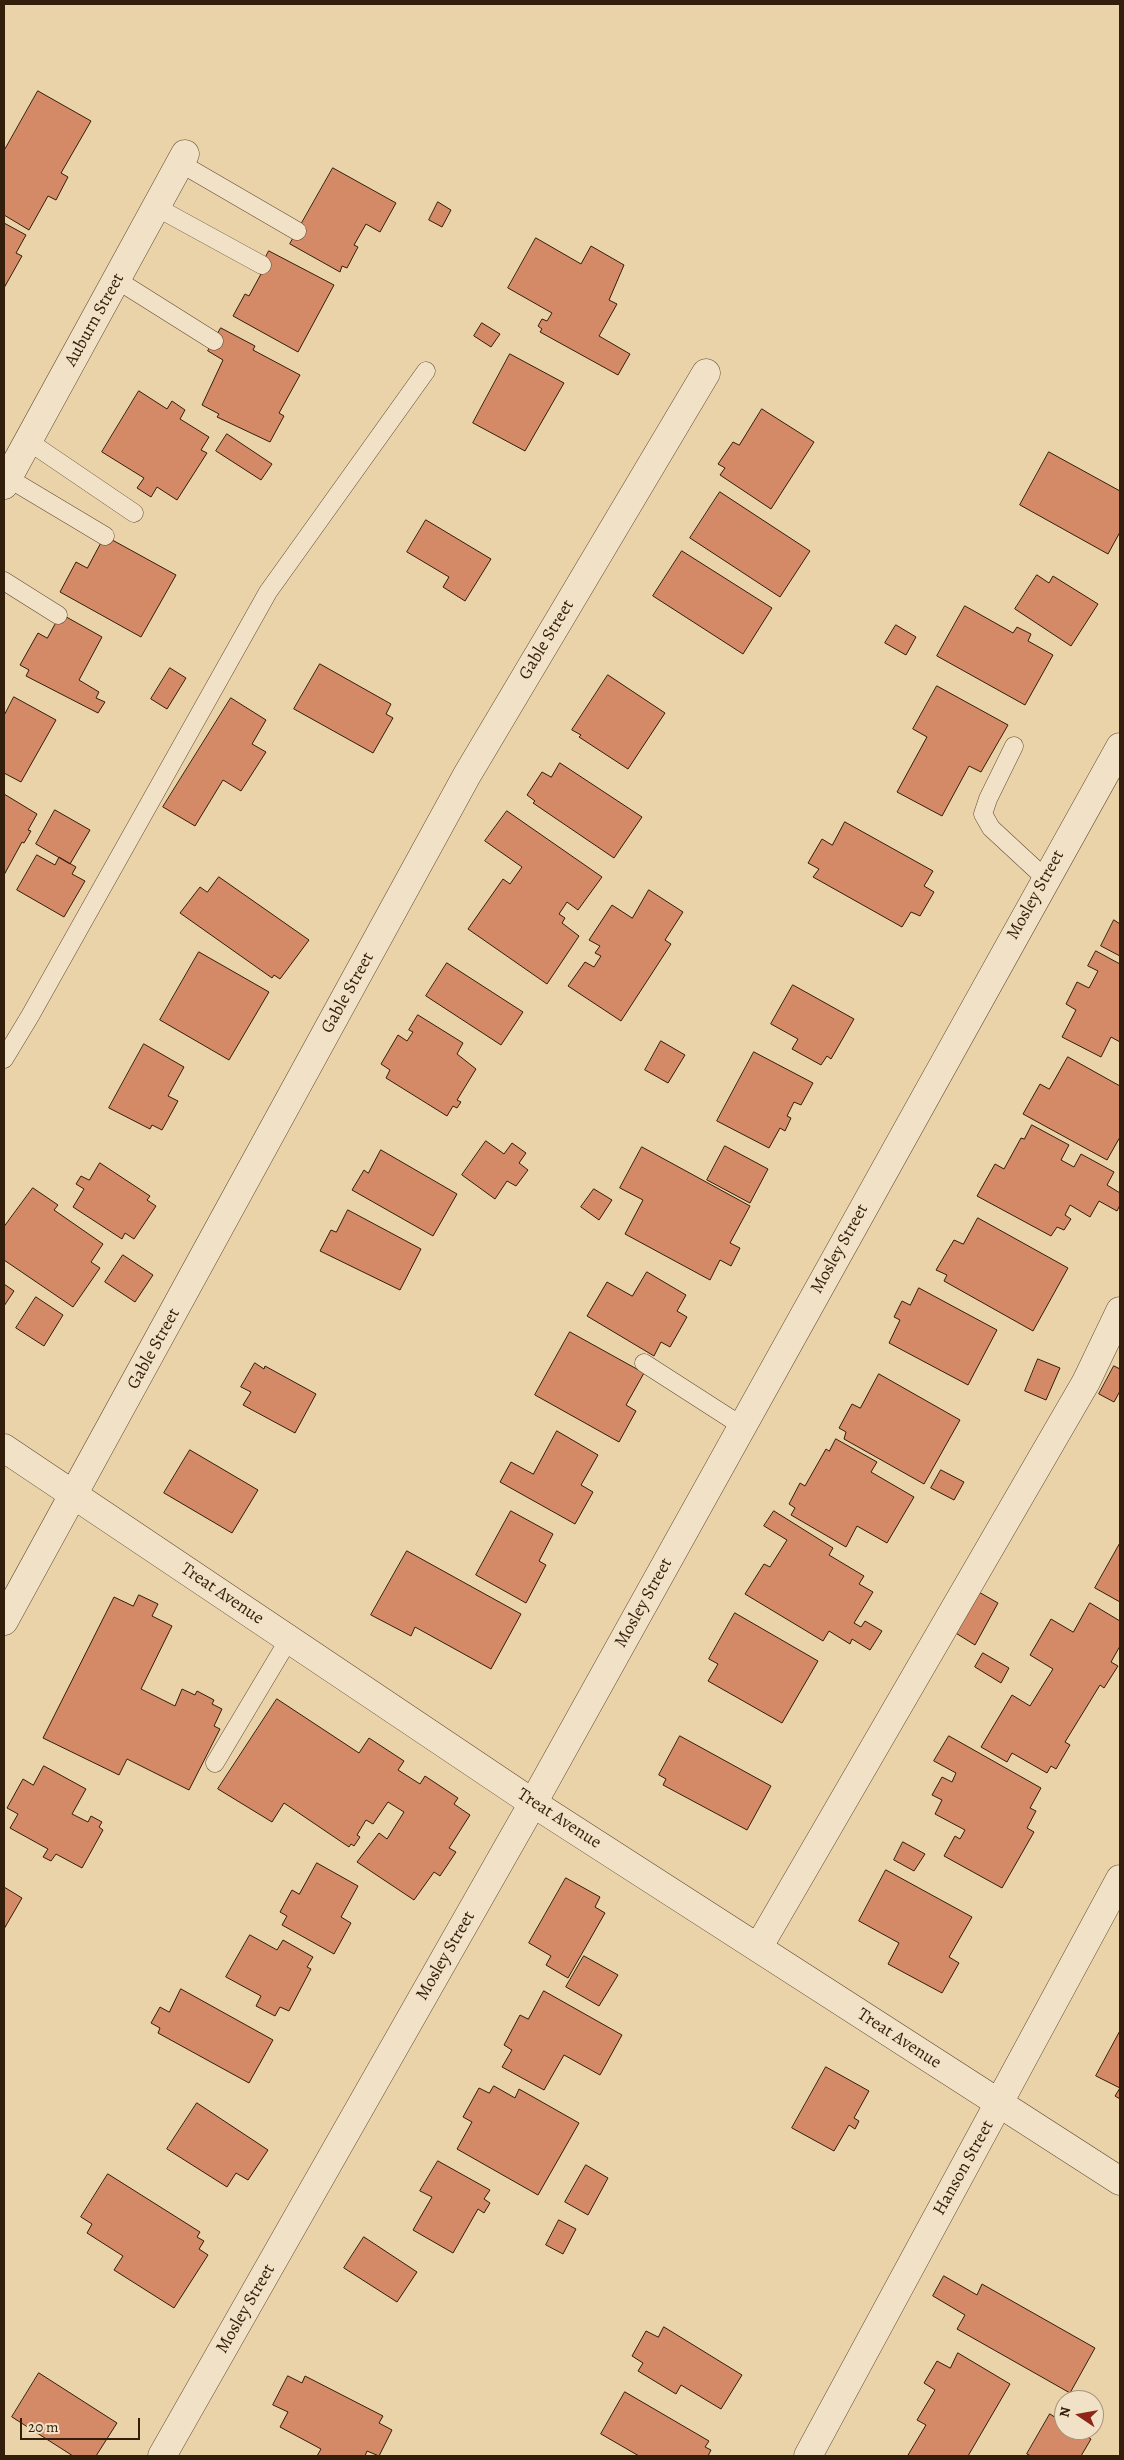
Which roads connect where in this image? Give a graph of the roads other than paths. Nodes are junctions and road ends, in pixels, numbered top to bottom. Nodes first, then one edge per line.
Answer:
1 (183, 159) joint
2 (156, 207) junction
3 (297, 231) dead end
4 (262, 265) dead end
5 (117, 280) junction
6 (214, 341) dead end
7 (426, 371) dead end
8 (706, 373) dead end
9 (28, 441) junction
10 (6, 476) edge
11 (134, 513) dead end
12 (105, 536) dead end
13 (4, 581) edge
14 (58, 615) dead end
15 (1014, 746) dead end
16 (1120, 747) edge
17 (1045, 878) junction
18 (4, 1058) edge
19 (1120, 1311) edge
20 (644, 1363) dead end
21 (742, 1426) junction
22 (4, 1448) edge
23 (74, 1494) junction
24 (4, 1621) edge
25 (289, 1638) junction
26 (215, 1763) dead end
27 (533, 1803) junction
28 (1120, 1879) edge
29 (758, 1948) junction
30 (1000, 2103) junction
31 (1120, 2181) edge
32 (162, 2456) edge
33 (808, 2456) edge

1 - 2 street, Auburn Street
1 - 3 lane
2 - 4 lane
2 - 5 street, Auburn Street
5 - 6 lane
5 - 9 street, Auburn Street
7 - 18 lane
8 - 23 street, Gable Street
9 - 10 street, Auburn Street
9 - 11 lane
10 - 12 lane
13 - 14 lane
15 - 17 lane
16 - 17 street, Mosley Street
17 - 21 street, Mosley Street
19 - 29 street
20 - 21 lane
21 - 27 street, Mosley Street
22 - 23 street, Treat Avenue
23 - 24 street, Gable Street
23 - 25 street, Treat Avenue
25 - 26 lane
25 - 27 street, Treat Avenue
27 - 29 street, Treat Avenue
27 - 32 street, Mosley Street
28 - 30 street, Hanson Street
29 - 30 street, Treat Avenue
30 - 31 street, Treat Avenue
30 - 33 street, Hanson Street

